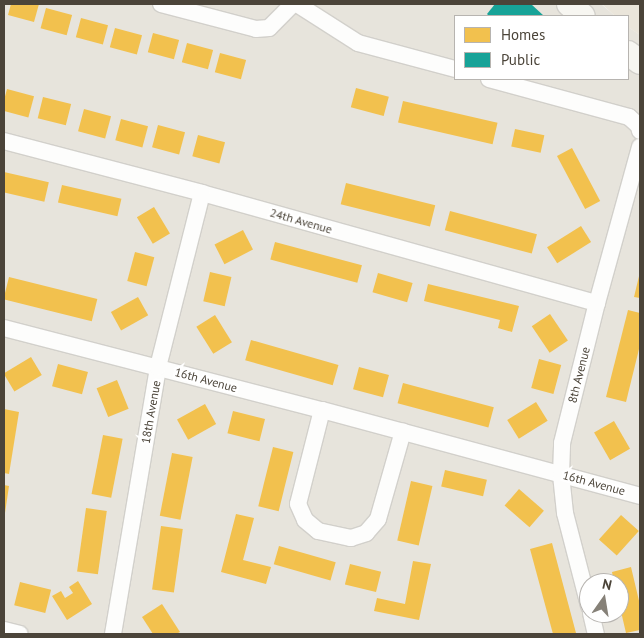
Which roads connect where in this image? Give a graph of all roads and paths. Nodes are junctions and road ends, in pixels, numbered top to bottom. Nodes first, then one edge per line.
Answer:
1 (161, 4) edge
2 (293, 4) edge
3 (297, 4) edge
4 (568, 4) edge
5 (582, 15) edge
6 (629, 54) edge
7 (640, 62) edge
8 (454, 69) edge
9 (493, 80) edge
10 (640, 131) edge
11 (4, 141) edge
12 (640, 147) edge
13 (202, 194) junction
14 (597, 303) junction
15 (4, 328) edge
16 (158, 367) junction
17 (322, 410) junction
18 (403, 431) junction
19 (562, 475) junction
20 (640, 496) edge
21 (581, 573) edge
22 (4, 630) edge
23 (20, 634) edge
24 (113, 634) edge

1 - 2 street
3 - 8 street
4 - 5 street
6 - 7 street
9 - 10 street
11 - 13 street, 24th Avenue
12 - 14 street, 8th Avenue
13 - 14 street, 24th Avenue
13 - 16 street, 18th Avenue
14 - 19 street, 8th Avenue
15 - 16 street, 16th Avenue
16 - 17 street, 16th Avenue
16 - 24 street, 18th Avenue
17 - 18 street, 16th Avenue
17 - 18 street
18 - 19 street, 16th Avenue
19 - 20 street, 16th Avenue
19 - 21 street, 8th Avenue
22 - 23 street

